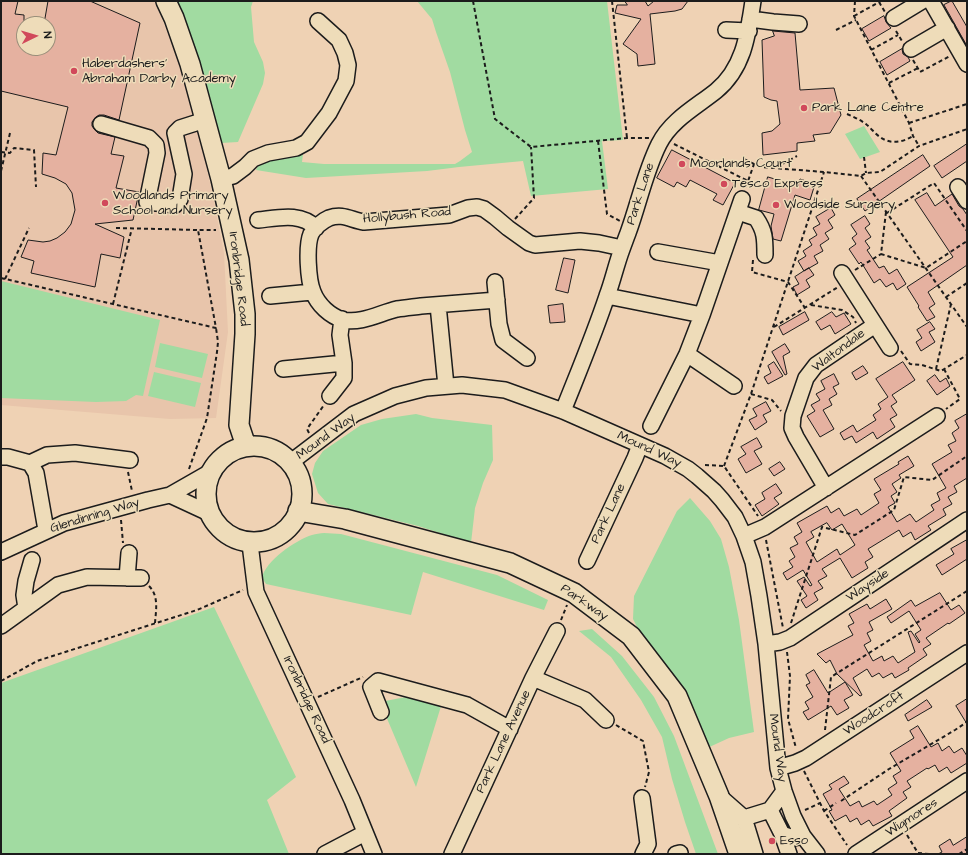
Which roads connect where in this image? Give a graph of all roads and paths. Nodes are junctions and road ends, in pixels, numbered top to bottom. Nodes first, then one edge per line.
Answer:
1 (166, 1) edge
2 (473, 1) edge
3 (612, 1) edge
4 (753, 1) edge
5 (855, 1) edge
6 (881, 1) edge
7 (922, 1) edge
8 (931, 1) edge
9 (854, 16) junction
10 (894, 18) dead end
11 (856, 20) junction
12 (318, 21) dead end
13 (798, 24) dead end
14 (750, 25) junction
15 (947, 28) junction
16 (726, 30) dead end
17 (836, 30) dead end
18 (898, 35) dead end
19 (911, 49) dead end
20 (871, 50) junction
21 (967, 64) edge
22 (918, 68) dead end
23 (888, 83) junction
24 (967, 104) edge
25 (847, 114) dead end
26 (205, 120) junction
27 (909, 123) junction
28 (101, 124) dead end
29 (967, 130) edge
30 (10, 133) dead end
31 (913, 136) junction
32 (627, 138) junction
33 (662, 138) junction
34 (598, 141) junction
35 (919, 146) junction
36 (531, 148) junction
37 (1, 152) edge
38 (5, 152) junction
39 (797, 156) dead end
40 (864, 157) dead end
41 (744, 159) dead end
42 (754, 164) junction
43 (776, 168) junction
44 (1, 171) edge
45 (824, 172) junction
46 (866, 173) junction
47 (861, 176) junction
48 (221, 179) junction
49 (748, 181) junction
50 (36, 187) dead end
51 (740, 206) junction
52 (887, 212) junction
53 (258, 220) dead end
54 (630, 226) junction
55 (29, 228) dead end
56 (116, 228) dead end
57 (132, 228) junction
58 (316, 228) junction
59 (508, 228) junction
60 (198, 230) junction
61 (216, 230) dead end
62 (967, 231) edge
63 (967, 240) edge
64 (622, 248) junction
65 (658, 252) dead end
66 (881, 254) junction
67 (765, 255) dead end
68 (720, 263) junction
69 (926, 268) junction
70 (844, 277) junction
71 (1, 278) edge
72 (5, 279) junction
73 (495, 282) dead end
74 (967, 283) edge
75 (312, 292) junction
76 (270, 296) dead end
77 (607, 296) junction
78 (946, 297) junction
79 (497, 300) junction
80 (951, 303) junction
81 (113, 304) junction
82 (438, 304) junction
83 (810, 305) junction
84 (702, 316) junction
85 (342, 319) junction
86 (874, 325) junction
87 (967, 327) edge
88 (216, 328) junction
89 (772, 328) junction
90 (862, 334) junction
91 (890, 348) joint
92 (687, 354) junction
93 (967, 354) edge
94 (527, 358) dead end
95 (344, 363) junction
96 (283, 369) dead end
97 (936, 369) junction
98 (944, 369) junction
99 (446, 386) junction
100 (734, 386) dead end
101 (751, 394) junction
102 (330, 396) joint
103 (563, 412) junction
104 (793, 416) junction
105 (937, 416) joint
106 (651, 426) dead end
107 (314, 445) junction
108 (640, 445) junction
109 (246, 446) junction
110 (967, 456) edge
111 (1, 457) edge
112 (128, 459) joint
113 (30, 462) junction
114 (291, 462) junction
115 (724, 466) dead end
116 (212, 471) junction
117 (826, 488) junction
118 (176, 492) junction
119 (127, 506) junction
120 (298, 512) junction
121 (211, 514) junction
122 (967, 520) edge
123 (46, 530) junction
124 (744, 536) junction
125 (766, 536) dead end
126 (250, 544) junction
127 (1, 552) edge
128 (130, 553) joint
129 (32, 560) dead end
130 (587, 561) dead end
131 (134, 578) junction
132 (255, 585) junction
133 (967, 591) edge
134 (564, 602) dead end
135 (26, 608) junction
136 (155, 623) junction
137 (791, 623) dead end
138 (1, 626) edge
139 (557, 631) joint
140 (784, 632) dead end
141 (766, 644) junction
142 (787, 647) dead end
143 (967, 653) edge
144 (533, 678) junction
145 (378, 680) junction
146 (1, 681) edge
147 (306, 702) junction
148 (381, 712) dead end
149 (606, 720) joint
150 (967, 722) edge
151 (510, 729) junction
152 (824, 746) junction
153 (796, 749) dead end
154 (802, 766) dead end
155 (778, 768) junction
156 (967, 781) edge
157 (784, 791) junction
158 (719, 796) junction
159 (642, 798) joint
160 (841, 801) dead end
161 (820, 803) junction
162 (836, 803) dead end
163 (770, 810) junction
164 (824, 812) junction
165 (793, 816) junction
166 (744, 818) junction
167 (900, 825) junction
168 (365, 833) junction
169 (782, 834) junction
170 (803, 836) junction
171 (967, 849) edge
172 (852, 850) edge
173 (918, 853) edge
174 (325, 854) edge
175 (374, 854) edge
176 (454, 854) edge
177 (643, 854) edge
178 (739, 854) edge
179 (755, 854) edge
180 (789, 854) edge
181 (817, 854) edge
182 (929, 854) edge
183 (959, 854) edge

1 - 26 main road, Ironbridge Road
2 - 36 path
3 - 32 path
4 - 14 street, Park Lane
5 - 9 path
6 - 9 path
7 - 10 street
8 - 15 street
9 - 11 path
11 - 17 path
11 - 20 path
12 - 48 street
13 - 14 street
14 - 16 street
14 - 33 street, Park Lane
15 - 19 street
15 - 21 street
18 - 20 path
20 - 23 path
22 - 23 path
23 - 27 path
24 - 27 path
25 - 31 path
26 - 28 street
26 - 48 main road, Ironbridge Road
27 - 31 path
29 - 35 path
30 - 38 path
31 - 35 path
32 - 33 path
32 - 34 path
33 - 49 path
33 - 54 street, Park Lane
34 - 36 path
34 - 54 path
35 - 46 path
36 - 59 path
37 - 38 path
38 - 44 path
38 - 50 path
39 - 43 path
40 - 46 path
41 - 42 path
42 - 43 path
42 - 49 path
43 - 45 path
45 - 47 path
45 - 89 path
46 - 47 path
47 - 52 path
48 - 109 main road, Ironbridge Road
49 - 51 path
51 - 67 street
51 - 68 street
52 - 62 path
52 - 66 path
52 - 69 path
53 - 58 street
54 - 64 street, Park Lane
55 - 72 path
56 - 57 path
57 - 60 path
57 - 81 path
58 - 59 street, Hollybush Road
58 - 75 street
59 - 64 street, Hollybush Road
60 - 61 path
60 - 88 path
63 - 69 path
64 - 77 street, Park Lane
65 - 68 street
66 - 69 path
66 - 70 path
68 - 84 street
69 - 78 path
70 - 83 path
70 - 86 street, Waltondale
71 - 72 path
72 - 81 path
73 - 79 street
74 - 78 path
75 - 76 street
75 - 85 street
77 - 84 street
77 - 103 street, Park Lane
78 - 80 path
79 - 82 street
79 - 94 street
80 - 87 path
80 - 97 path
81 - 88 path
82 - 85 street
82 - 99 street
83 - 89 path
83 - 90 path
84 - 92 street
85 - 95 street
86 - 90 street, Waltondale
86 - 91 street, Waltondale
88 - 118 path
89 - 101 path
90 - 104 street, Waltondale
91 - 97 path
92 - 100 street
92 - 106 street
93 - 98 path
95 - 96 street
95 - 102 street
97 - 98 path
98 - 105 path
99 - 103 street, Mound Way
99 - 107 street, Mound Way
101 - 104 path
101 - 115 path
102 - 107 path
103 - 108 street, Mound Way
104 - 117 street, Waltondale
105 - 117 street
107 - 114 street, Mound Way
108 - 124 street, Mound Way
108 - 130 street, Park Lane
109 - 114 main road
109 - 116 main road
110 - 137 path
111 - 113 street
112 - 113 street
112 - 119 path
113 - 123 street
114 - 120 main road
116 - 118 street, Glendinning Way
116 - 121 main road
117 - 124 street
118 - 119 street, Glendinning Way
118 - 121 street
119 - 123 street, Glendinning Way
119 - 128 path
120 - 126 main road
120 - 158 main road, Parkway
121 - 126 main road
122 - 141 street, Wayside
123 - 127 street, Glendinning Way
124 - 141 street, Mound Way
125 - 140 path
126 - 132 street, Ironbridge Road
128 - 131 street
129 - 135 street
131 - 135 street
131 - 136 path
132 - 136 path
132 - 147 street, Ironbridge Road
133 - 152 path
134 - 139 path
135 - 138 street
136 - 146 path
139 - 144 street, Park Lane Avenue
141 - 155 street, Mound Way
142 - 153 path
143 - 152 street, Woodcroft
144 - 149 street
144 - 151 street, Park Lane Avenue
145 - 147 path
145 - 148 street
145 - 151 street
147 - 168 street, Ironbridge Road
149 - 159 path
150 - 160 path
151 - 176 street, Park Lane Avenue
152 - 155 street, Woodcroft
154 - 161 path
155 - 157 street, Mound Way
156 - 167 street, Wigmores
157 - 163 street
157 - 165 street, Mound Way
158 - 166 street
158 - 178 main road, Parkway
159 - 177 street
161 - 164 path
161 - 165 path
162 - 164 path
163 - 166 street
163 - 169 street
164 - 172 path
165 - 170 street, Mound Way
166 - 179 street
167 - 172 street, Wigmores
167 - 173 path
168 - 174 street
168 - 175 street, Ironbridge Road
169 - 170 street
169 - 180 street
170 - 181 street, Mound Way
171 - 183 path
173 - 182 path

